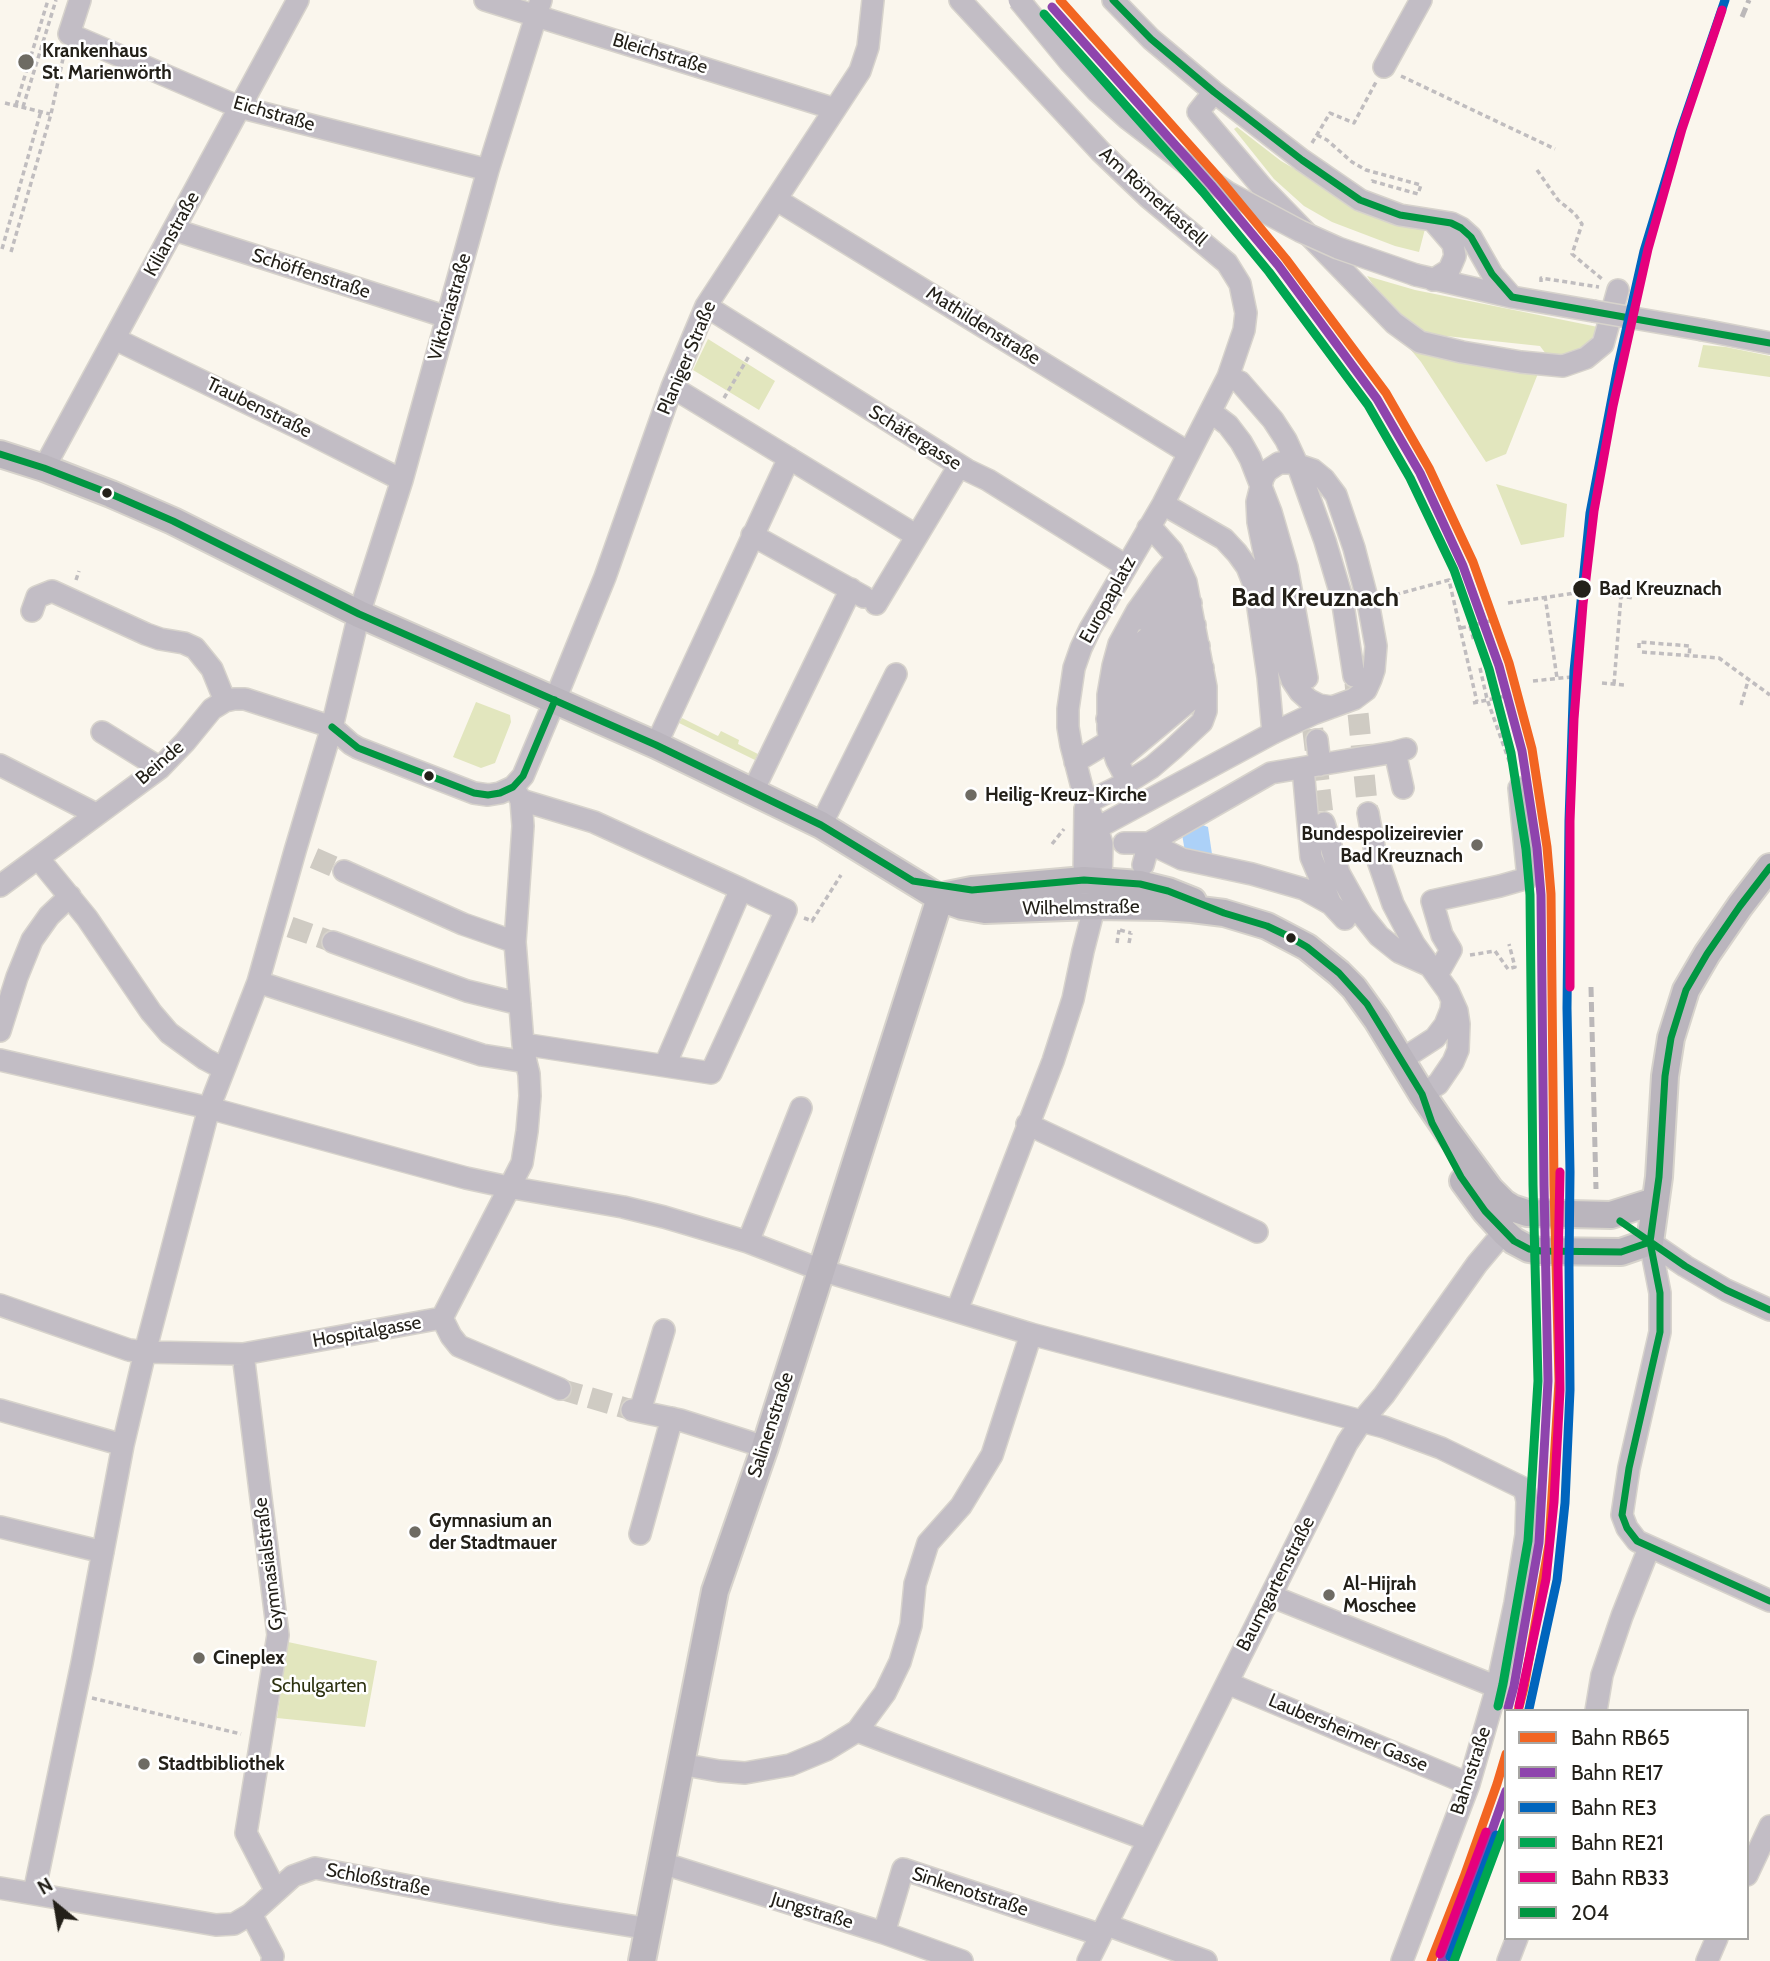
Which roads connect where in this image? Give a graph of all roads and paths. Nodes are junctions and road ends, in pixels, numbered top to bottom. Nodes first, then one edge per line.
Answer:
1 (48, 0) edge
2 (56, 0) edge
3 (80, 0) edge
4 (298, 0) edge
5 (485, 0) edge
6 (873, 0) edge
7 (960, 0) edge
8 (973, 0) edge
9 (1019, 0) edge
10 (1113, 0) edge
11 (1421, 0) edge
12 (538, 7) edge
13 (69, 34) junction
14 (998, 40) junction
15 (1384, 67) junction
16 (1214, 92) junction
17 (5, 103) dead end
18 (16, 105) junction
19 (23, 107) junction
20 (239, 107) junction
21 (835, 109) junction
22 (41, 111) junction
23 (51, 114) junction
24 (1555, 149) dead end
25 (1302, 160) junction
26 (488, 170) junction
27 (1537, 170) dead end
28 (776, 200) junction
29 (1434, 222) junction
30 (175, 230) junction
31 (2, 249) edge
32 (11, 252) dead end
33 (1425, 277) junction
34 (1541, 278) dead end
35 (1618, 290) junction
36 (1512, 297) junction
37 (706, 306) junction
38 (447, 317) junction
39 (115, 339) junction
40 (759, 340) junction
41 (1770, 343) edge
42 (1228, 377) junction
43 (672, 387) junction
44 (1211, 412) junction
45 (715, 413) junction
46 (1189, 453) junction
47 (0, 454) edge
48 (789, 458) junction
49 (959, 466) junction
50 (1298, 466) junction
51 (44, 468) junction
52 (402, 480) junction
53 (1261, 487) junction
54 (1163, 503) junction
55 (1149, 528) junction
56 (752, 535) junction
57 (917, 536) junction
58 (1177, 559) junction
59 (1126, 566) junction
60 (1186, 582) junction
61 (851, 589) junction
62 (1588, 591) dead end
63 (1610, 595) dead end
64 (1545, 596) junction
65 (1621, 596) junction
66 (1634, 598) dead end
67 (1368, 602) junction
68 (1191, 603) junction
69 (1508, 603) dead end
70 (34, 604) dead end
71 (359, 614) junction
72 (1490, 621) dead end
73 (1470, 626) junction
74 (1461, 628) junction
75 (1125, 632) junction
76 (1197, 636) junction
77 (1474, 642) dead end
78 (1689, 656) junction
79 (1113, 666) junction
80 (1480, 668) dead end
81 (896, 674) dead end
82 (1354, 676) tunnel mouth
83 (1581, 676) dead end
84 (1204, 677) junction
85 (1307, 678) tunnel mouth
86 (1557, 678) junction
87 (1748, 679) junction
88 (1533, 681) dead end
89 (1602, 683) dead end
90 (1614, 684) junction
91 (1625, 685) dead end
92 (1515, 694) dead end
93 (1108, 695) junction
94 (1770, 695) edge
95 (1487, 699) junction
96 (555, 700) junction
97 (225, 701) junction
98 (1741, 705) dead end
99 (1332, 707) junction
100 (1107, 719) junction
101 (332, 726) junction
102 (102, 732) dead end
103 (1273, 733) junction
104 (1317, 740) dead end
105 (656, 745) junction
106 (1113, 751) junction
107 (1075, 762) junction
108 (0, 765) edge
109 (1311, 766) junction
110 (160, 768) junction
111 (1128, 782) junction
112 (1519, 788) joint
113 (1403, 789) dead end
114 (753, 791) junction
115 (517, 793) junction
116 (1086, 803) junction
117 (1368, 813) tunnel mouth
118 (96, 814) junction
119 (1324, 823) tunnel mouth
120 (821, 825) junction
121 (1097, 828) junction
122 (1149, 843) junction
123 (1124, 844) dead end
124 (38, 858) junction
125 (1143, 865) dead end
126 (1770, 867) edge
127 (344, 871) tunnel mouth
128 (841, 875) dead end
129 (913, 881) junction
130 (1093, 881) junction
131 (0, 886) edge
132 (741, 889) junction
133 (972, 890) junction
134 (70, 896) junction
135 (940, 898) junction
136 (1094, 906) junction
137 (786, 910) junction
138 (1223, 913) junction
139 (1401, 921) junction
140 (1131, 933) dead end
141 (1379, 936) junction
142 (333, 942) tunnel mouth
143 (516, 942) junction
144 (1117, 943) dead end
145 (1508, 944) dead end
146 (1470, 955) dead end
147 (1433, 971) junction
148 (258, 982) junction
149 (1452, 999) junction
150 (520, 1004) junction
151 (1, 1025) edge
152 (524, 1053) junction
153 (0, 1060) edge
154 (1401, 1060) junction
155 (665, 1065) junction
156 (223, 1069) junction
157 (1422, 1094) junction
158 (209, 1108) junction
159 (801, 1108) dead end
160 (1027, 1124) junction
161 (509, 1187) junction
162 (1497, 1196) junction
163 (1655, 1201) junction
164 (1611, 1215) junction
165 (1257, 1232) dead end
166 (1504, 1232) junction
167 (748, 1242) junction
168 (1650, 1242) junction
169 (821, 1270) junction
170 (0, 1305) edge
171 (957, 1310) junction
172 (1770, 1310) edge
173 (442, 1318) junction
174 (664, 1330) dead end
175 (1031, 1334) junction
176 (145, 1352) junction
177 (243, 1354) junction
178 (560, 1389) tunnel mouth
179 (0, 1410) edge
180 (671, 1418) junction
181 (1361, 1422) junction
182 (123, 1445) junction
183 (765, 1447) junction
184 (0, 1527) edge
185 (640, 1535) dead end
186 (1649, 1548) junction
187 (103, 1552) junction
188 (1271, 1596) junction
189 (1770, 1601) edge
190 (1227, 1683) junction
191 (1497, 1687) junction
192 (75, 1693) junction
193 (1596, 1709) edge
194 (857, 1731) junction
195 (260, 1738) junction
196 (680, 1764) junction
197 (1469, 1784) junction
198 (1770, 1826) edge
199 (1148, 1840) junction
200 (662, 1863) junction
201 (1749, 1871) edge
202 (0, 1888) edge
203 (276, 1891) junction
204 (34, 1893) junction
205 (251, 1914) junction
206 (650, 1928) junction
207 (1104, 1930) junction
208 (884, 1933) junction
209 (1516, 1940) edge
210 (1716, 1940) edge
211 (272, 1961) edge
212 (642, 1961) edge
213 (962, 1961) edge
214 (1088, 1961) edge
215 (1206, 1961) edge
216 (1402, 1961) edge
217 (1508, 1961) edge
218 (1707, 1961) edge

1 - 18 path
2 - 19 path
3 - 13 street
4 - 20 street, Kilianstraße
5 - 12 street, Bleichstraße
6 - 21 street, Planiger Straße
7 - 14 street, Am Römerkastell
8 - 14 street, Am Römerkastell
9 - 33 street, bridge
10 - 16 street
11 - 15 street
12 - 21 street, Bleichstraße
12 - 26 street, Viktoriastraße
13 - 20 street, Eichstraße
13 - 23 path
14 - 42 street, Am Römerkastell
15 - 24 path
15 - 25 path
16 - 25 street
16 - 35 street
17 - 18 path
18 - 19 path
19 - 22 path
20 - 26 street, Eichstraße
20 - 30 street, Kilianstraße
21 - 28 street, Planiger Straße
22 - 23 path
22 - 31 path
23 - 32 path
25 - 29 street
26 - 38 street, Viktoriastraße
27 - 35 path
28 - 37 street, Planiger Straße
28 - 46 street, Mathildenstraße
29 - 33 street
29 - 36 street
30 - 38 street, Schöffenstraße
30 - 39 street, Kilianstraße
33 - 36 street
34 - 35 path
36 - 41 street, bridge
37 - 40 street, Schäfergasse
37 - 43 street, Planiger Straße
38 - 52 street, Viktoriastraße
39 - 51 street, Kilianstraße
39 - 52 street, Traubenstraße
40 - 45 path
40 - 49 street, Schäfergasse
42 - 44 street, Europaplatz
42 - 50 street
43 - 45 street
43 - 96 street, Planiger Straße
44 - 46 street, Europaplatz
44 - 53 street
45 - 48 street
46 - 54 street, Europaplatz
47 - 51 main road, Wilhelmstraße
48 - 56 street
48 - 57 street
49 - 57 street
49 - 59 street, Schäfergasse
50 - 53 street
50 - 67 street
50 - 82 street
51 - 71 main road, Wilhelmstraße
52 - 71 street, Viktoriastraße
53 - 85 street
53 - 99 street
54 - 55 street, Europaplatz
54 - 103 street
55 - 58 street
55 - 59 street, Europaplatz
56 - 61 street
56 - 105 street
57 - 61 street
58 - 60 street
58 - 75 street
59 - 107 street, Europaplatz
60 - 68 street
60 - 75 street
61 - 114 street
62 - 64 path
63 - 65 path
64 - 69 path
64 - 86 path
65 - 66 path
65 - 90 path
67 - 74 path
67 - 99 street
68 - 76 street
68 - 79 street
70 - 97 street
71 - 96 main road, Wilhelmstraße
71 - 101 street, Viktoriastraße
72 - 73 path
73 - 74 path
73 - 77 path
74 - 95 path
75 - 79 street
76 - 84 street
76 - 93 street
76 - 100 street
78 - 78 path
78 - 87 path
79 - 93 street
80 - 95 path
81 - 120 street
83 - 86 path
84 - 106 street
84 - 111 street
86 - 88 path
87 - 94 path
87 - 98 path
89 - 90 path
90 - 91 path
92 - 95 path
93 - 100 street
95 - 112 path
96 - 105 main road, Wilhelmstraße
96 - 115 street, Planiger Straße
97 - 101 street
97 - 110 street, Beinde
99 - 103 street
100 - 106 street
101 - 115 street
101 - 148 street, Viktoriastraße
102 - 110 street
103 - 121 street
104 - 109 street
105 - 114 main road, Wilhelmstraße
106 - 107 street
106 - 111 street
107 - 116 street, Europaplatz
108 - 118 street
109 - 113 street
109 - 122 street
109 - 122 street
110 - 118 street, Beinde
111 - 116 street
112 - 147 street
114 - 120 main road, Wilhelmstraße
115 - 132 street
115 - 143 street, Hospitalgasse
116 - 121 street, Europaplatz
116 - 130 street, Europaplatz
117 - 139 street
118 - 124 street, Beinde
119 - 141 street
120 - 129 main road, Wilhelmstraße
121 - 130 street, Europaplatz
122 - 123 street
122 - 125 street
124 - 131 street, Beinde
124 - 134 street
126 - 163 main road
127 - 143 street
128 - 137 path
129 - 133 main road, Wilhelmstraße
129 - 135 main road, Wilhelmstraße
130 - 133 main road, Wilhelmstraße
130 - 136 street, Europaplatz
130 - 138 main road, Wilhelmstraße
132 - 137 street
132 - 155 street
133 - 135 main road, Wilhelmstraße
134 - 151 street
134 - 156 street
135 - 136 main road, Wilhelmstraße
135 - 169 main road, Salinenstraße
136 - 138 main road, Wilhelmstraße
136 - 160 street, Europaplatz
137 - 155 street
138 - 154 main road, Wilhelmstraße
139 - 141 street
139 - 147 street
140 - 144 path
141 - 147 street
142 - 150 street
143 - 150 street, Hospitalgasse
145 - 146 path
147 - 149 street
148 - 152 street
148 - 156 street, Viktoriastraße
149 - 154 street
149 - 157 street
150 - 152 street, Hospitalgasse
152 - 155 street
152 - 161 street, Hospitalgasse
153 - 158 street
154 - 157 main road, Wilhelmstraße
156 - 158 street, Viktoriastraße
157 - 162 main road, Wilhelmstraße
157 - 166 main road, Wilhelmstraße
158 - 161 street
158 - 176 street, Viktoriastraße
159 - 167 street
160 - 165 street
160 - 171 street, Europaplatz
161 - 167 street
161 - 173 street, Hospitalgasse
162 - 164 main road, Wilhelmstraße
162 - 166 street
163 - 164 main road
163 - 168 main road
164 - 168 main road
166 - 168 main road, Wilhelmstraße
166 - 181 street, Baumgartenstraße
167 - 169 street
168 - 172 street
168 - 186 street
169 - 171 street
169 - 183 main road, Salinenstraße
170 - 176 street, Hospitalgasse
171 - 175 street
173 - 177 street, Hospitalgasse
173 - 178 street
174 - 180 street
175 - 181 street
175 - 194 street
176 - 177 street, Hospitalgasse
176 - 182 street, Viktoriastraße
177 - 195 street, Gymnasialstraße
179 - 182 street
180 - 183 street
180 - 185 street
181 - 188 street, Baumgartenstraße
181 - 191 street, Bahnstraße
182 - 187 street, Viktoriastraße
183 - 196 main road, Salinenstraße
184 - 187 street
186 - 189 street
186 - 193 street
187 - 192 street, Viktoriastraße
188 - 190 street, Baumgartenstraße
188 - 191 street
190 - 197 street, Laubersheimer Gasse
190 - 199 street, Baumgartenstraße
191 - 197 street, Bahnstraße
192 - 195 path
192 - 204 street, Viktoriastraße
194 - 196 street
194 - 199 street
195 - 203 street, Gymnasialstraße
196 - 200 main road, Salinenstraße
197 - 216 street, Bahnstraße
198 - 201 street
199 - 207 street, Baumgartenstraße
200 - 206 main road, Salinenstraße
200 - 208 street, Jungstraße
202 - 204 street, Schloßstraße
203 - 205 street, Schloßstraße
203 - 206 street, Schloßstraße
204 - 205 street, Schloßstraße
205 - 211 street
206 - 212 main road, Salinenstraße
207 - 208 street, Sinkenotstraße
207 - 214 street, Baumgartenstraße
207 - 215 street, Sinkenotstraße
208 - 213 street, Jungstraße
209 - 217 street
210 - 218 street

